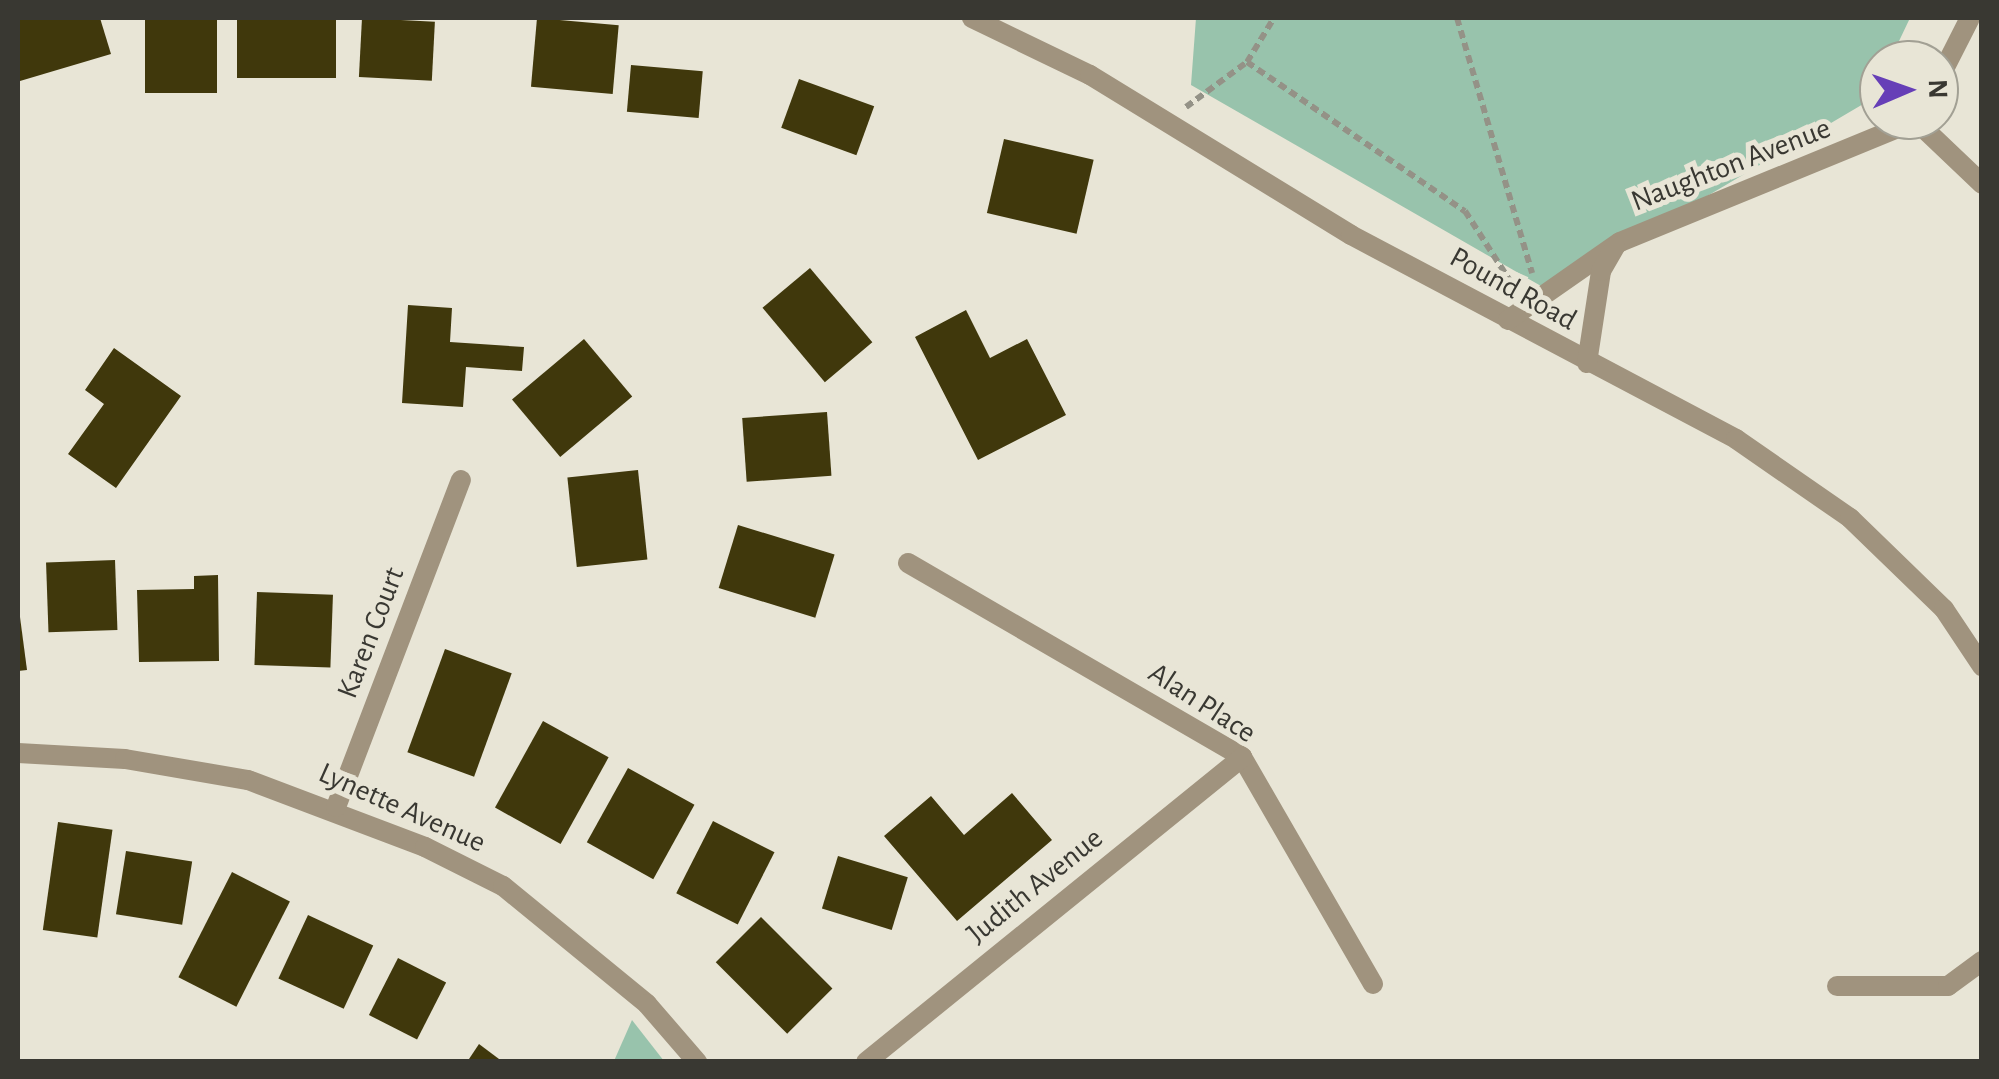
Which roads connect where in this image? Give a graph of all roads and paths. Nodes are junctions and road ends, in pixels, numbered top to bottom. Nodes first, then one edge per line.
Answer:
1 (972, 18) edge
2 (1274, 18) edge
3 (1457, 18) edge
4 (1247, 62) junction
5 (1158, 119) junction
6 (1871, 140) edge
7 (1937, 140) edge
8 (1982, 184) edge
9 (1620, 242) junction
10 (1532, 299) junction
11 (1508, 320) junction
12 (1587, 363) junction
13 (461, 480) dead end
14 (908, 563) dead end
15 (1982, 666) edge
16 (18, 753) edge
17 (1242, 757) junction
18 (336, 807) junction
19 (1982, 961) edge
20 (1372, 984) dead end
21 (1837, 986) dead end
22 (697, 1062) edge
23 (866, 1062) edge

1 - 5 street, Pound Road
2 - 4 path
3 - 10 path
4 - 5 path
4 - 10 path
5 - 11 street, Pound Road
6 - 9 street, Naughton Avenue
7 - 8 street
9 - 10 street, Naughton Avenue
9 - 12 street, Naughton Avenue
10 - 11 street, Naughton Avenue
11 - 12 street, Pound Road
12 - 15 street, Pound Road
13 - 18 street, Karen Court
14 - 17 street, Alan Place
16 - 18 street, Lynette Avenue
17 - 20 street, Alan Place
17 - 23 street, Judith Avenue
18 - 22 street, Lynette Avenue
19 - 21 street

